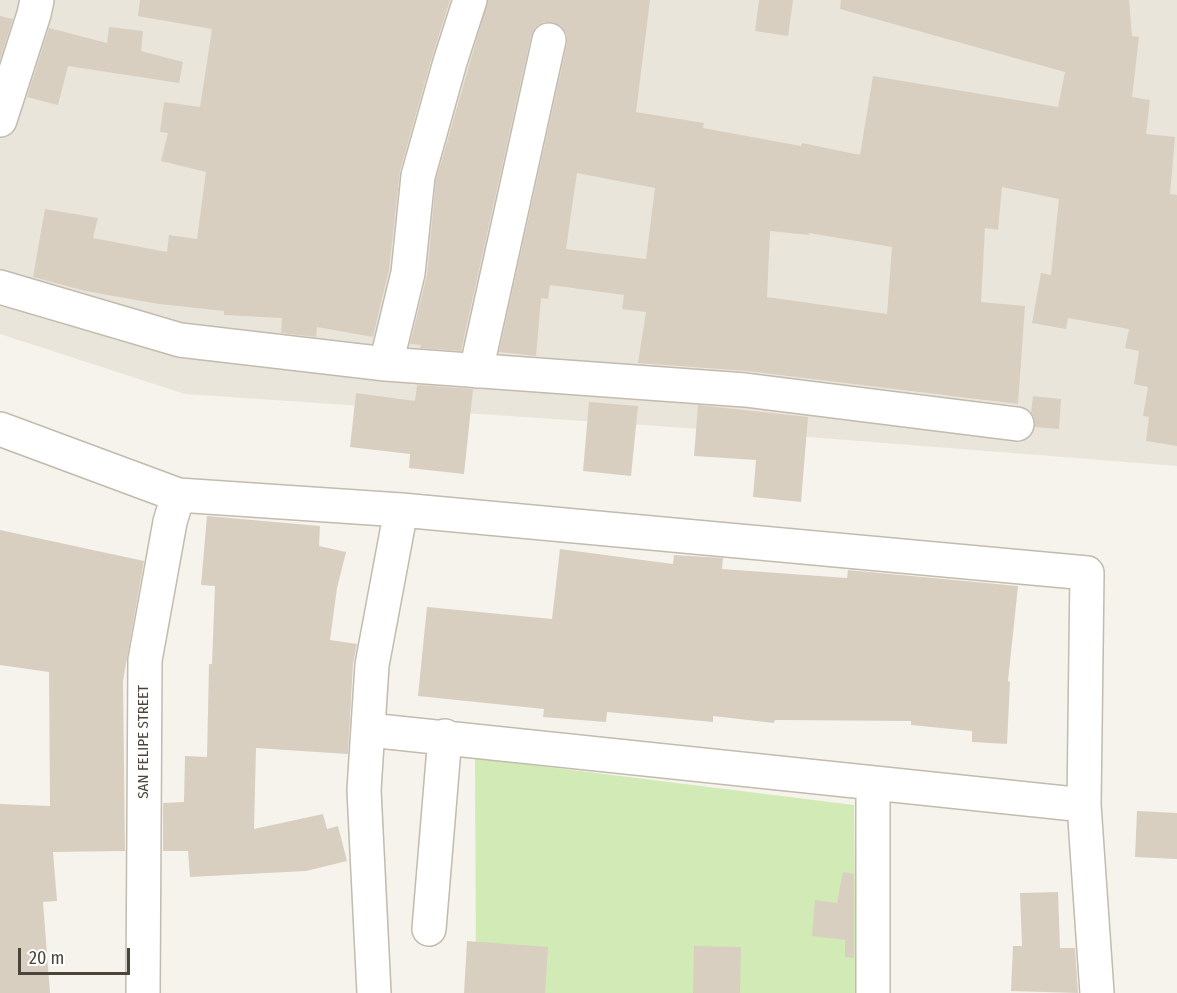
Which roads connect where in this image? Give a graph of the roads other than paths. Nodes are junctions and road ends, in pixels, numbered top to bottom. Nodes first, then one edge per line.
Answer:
1 (37, 0) edge
2 (470, 0) edge
3 (549, 40) dead end
4 (0, 120) edge
5 (0, 287) edge
6 (386, 364) junction
7 (476, 371) junction
8 (1017, 424) dead end
9 (0, 429) edge
10 (178, 495) junction
11 (401, 510) junction
12 (369, 730) junction
13 (445, 736) junction
14 (873, 784) junction
15 (1084, 805) junction
16 (429, 929) dead end
17 (143, 993) edge
18 (374, 993) edge
19 (873, 993) edge
20 (1097, 993) edge

1 - 4 street
2 - 6 street
3 - 7 street
5 - 6 street
6 - 7 street
7 - 8 street
9 - 10 street
10 - 11 street
10 - 17 street, SAN FELIPE STREET
11 - 12 street
11 - 15 street
12 - 13 street
12 - 18 street
13 - 14 street
13 - 16 street
14 - 15 street
14 - 19 street
15 - 20 street

